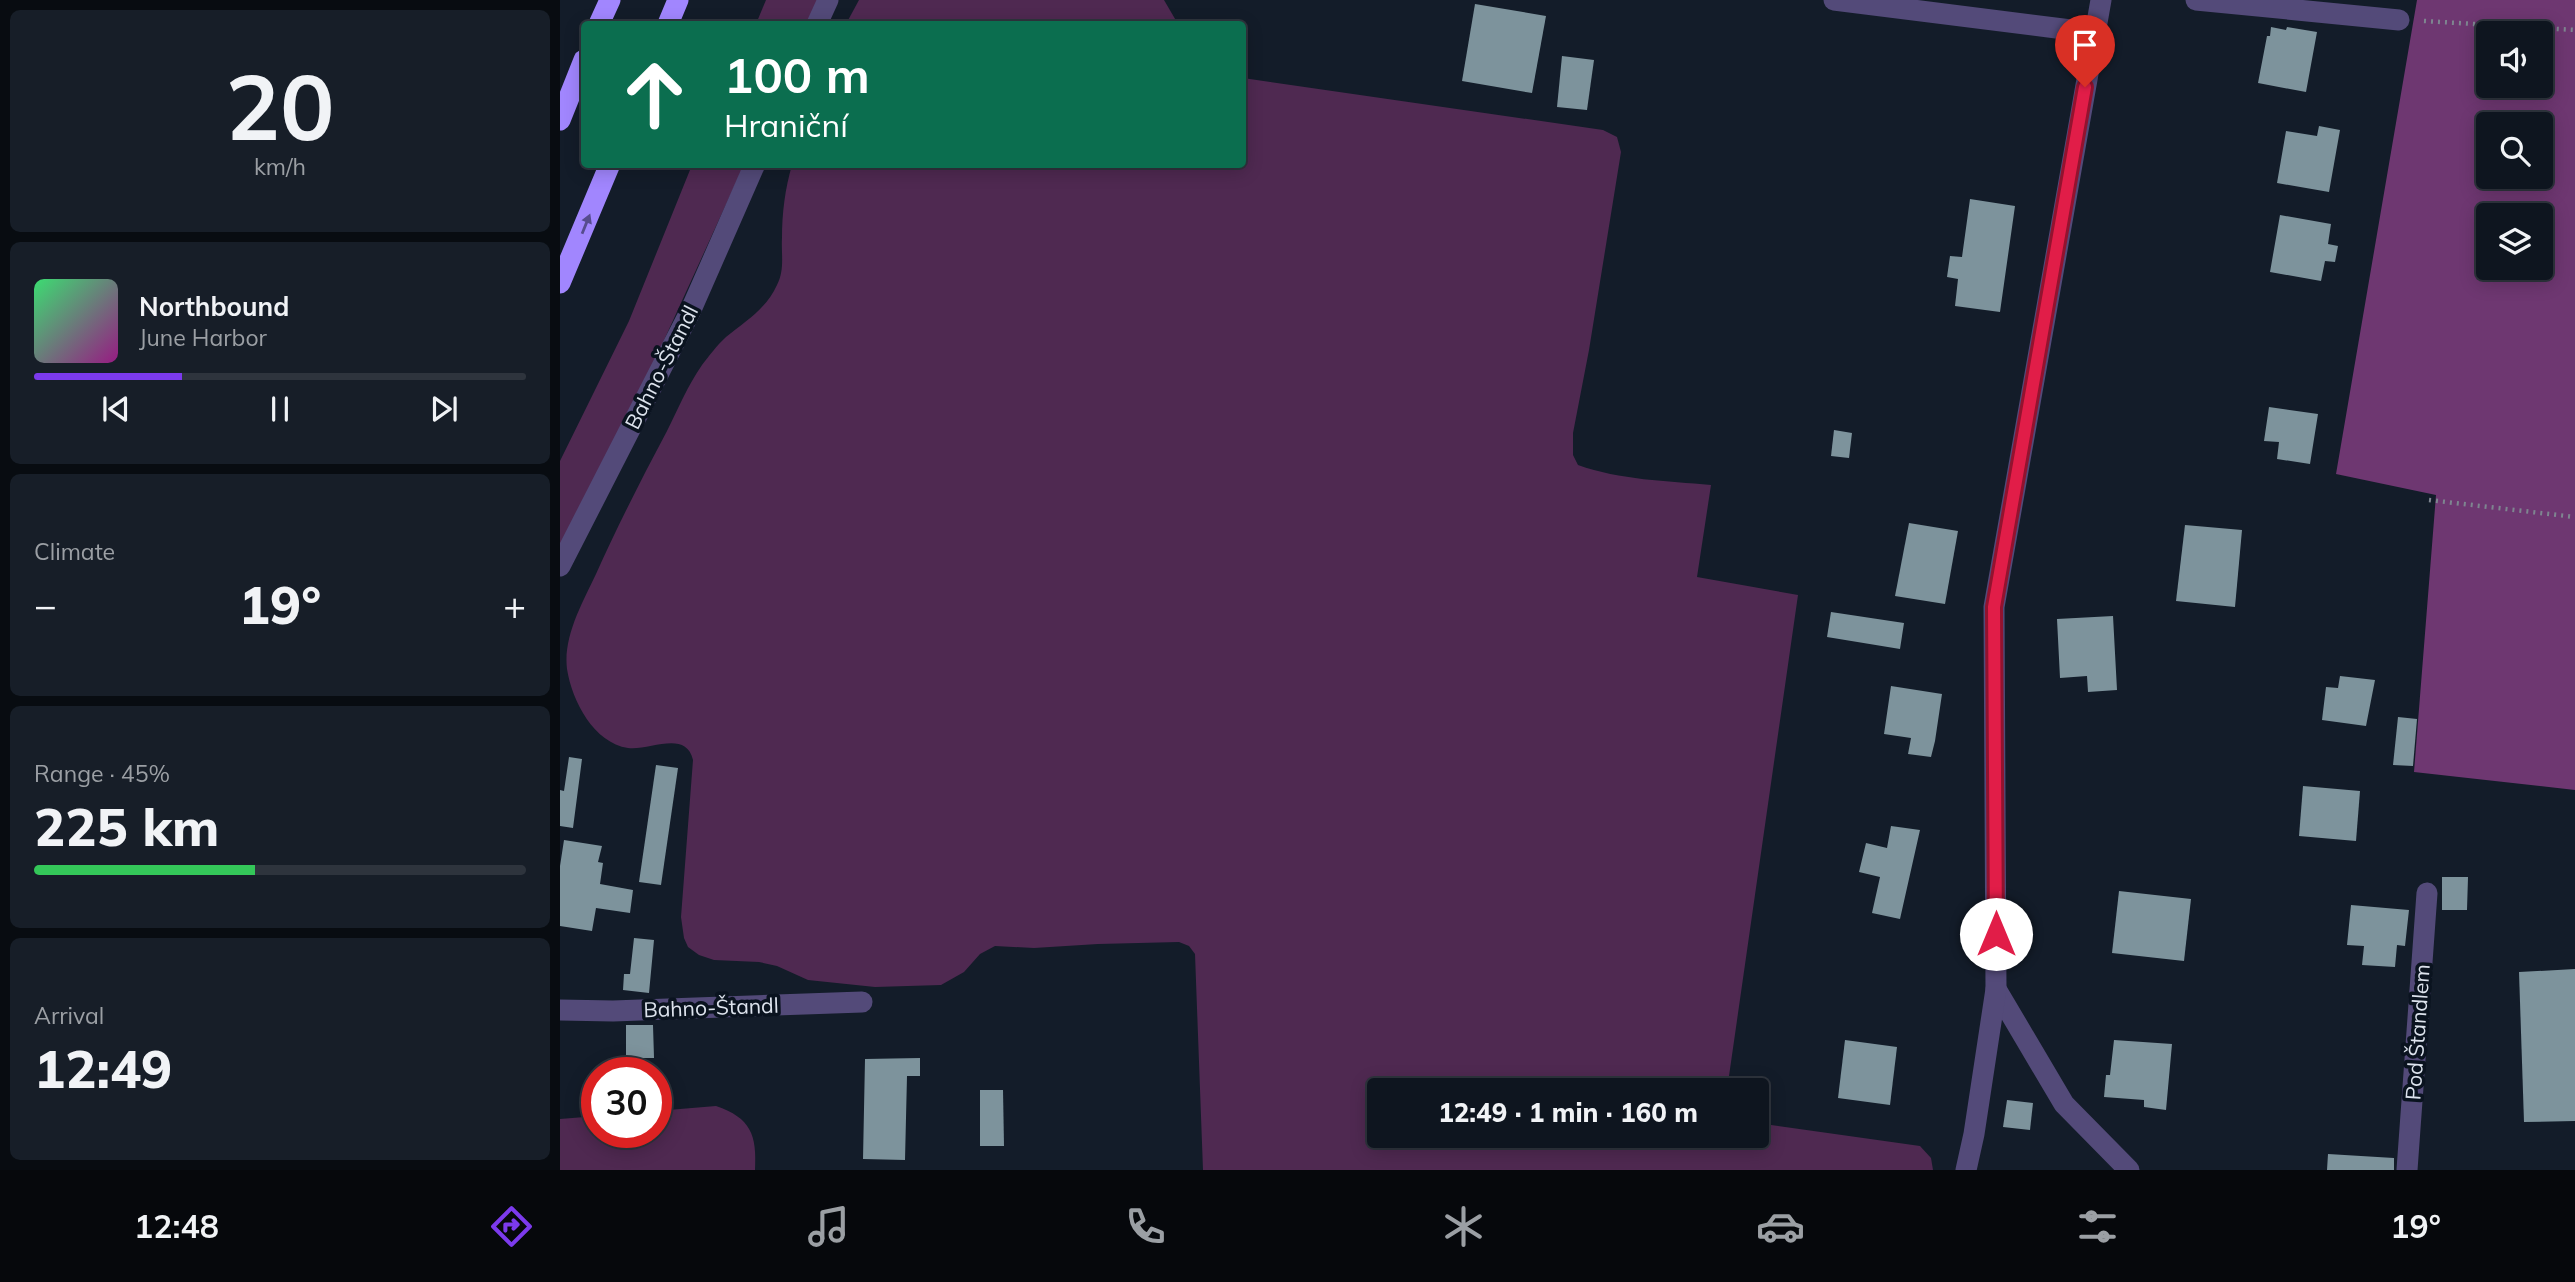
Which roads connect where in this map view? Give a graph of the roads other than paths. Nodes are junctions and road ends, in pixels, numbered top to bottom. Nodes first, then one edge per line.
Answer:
1 (610, 0) edge
2 (678, 0) edge
3 (828, 0) edge
4 (1834, 0) edge
5 (2101, 0) edge
6 (2196, 0) edge
7 (2399, 20) road end
8 (600, 21) edge
9 (669, 21) edge
10 (818, 21) edge
11 (2095, 33) junction
12 (581, 68) edge
13 (560, 120) edge
14 (608, 168) edge
15 (753, 168) edge
16 (560, 283) edge
17 (560, 566) edge
18 (2427, 893) dead end
19 (1996, 989) junction
20 (862, 1002) dead end
21 (560, 1010) edge
22 (1966, 1170) edge
23 (2129, 1170) edge
24 (2407, 1170) edge

1 - 8 highway
2 - 9 highway
3 - 10 street
4 - 11 street
5 - 11 street
6 - 7 street
11 - 19 street
12 - 13 highway
16 -> 14 highway
15 - 17 street, Bahno-Štandl
18 - 24 street, Pod Štandlem
19 - 22 street
19 - 23 street
20 - 21 street, Bahno-Štandl

